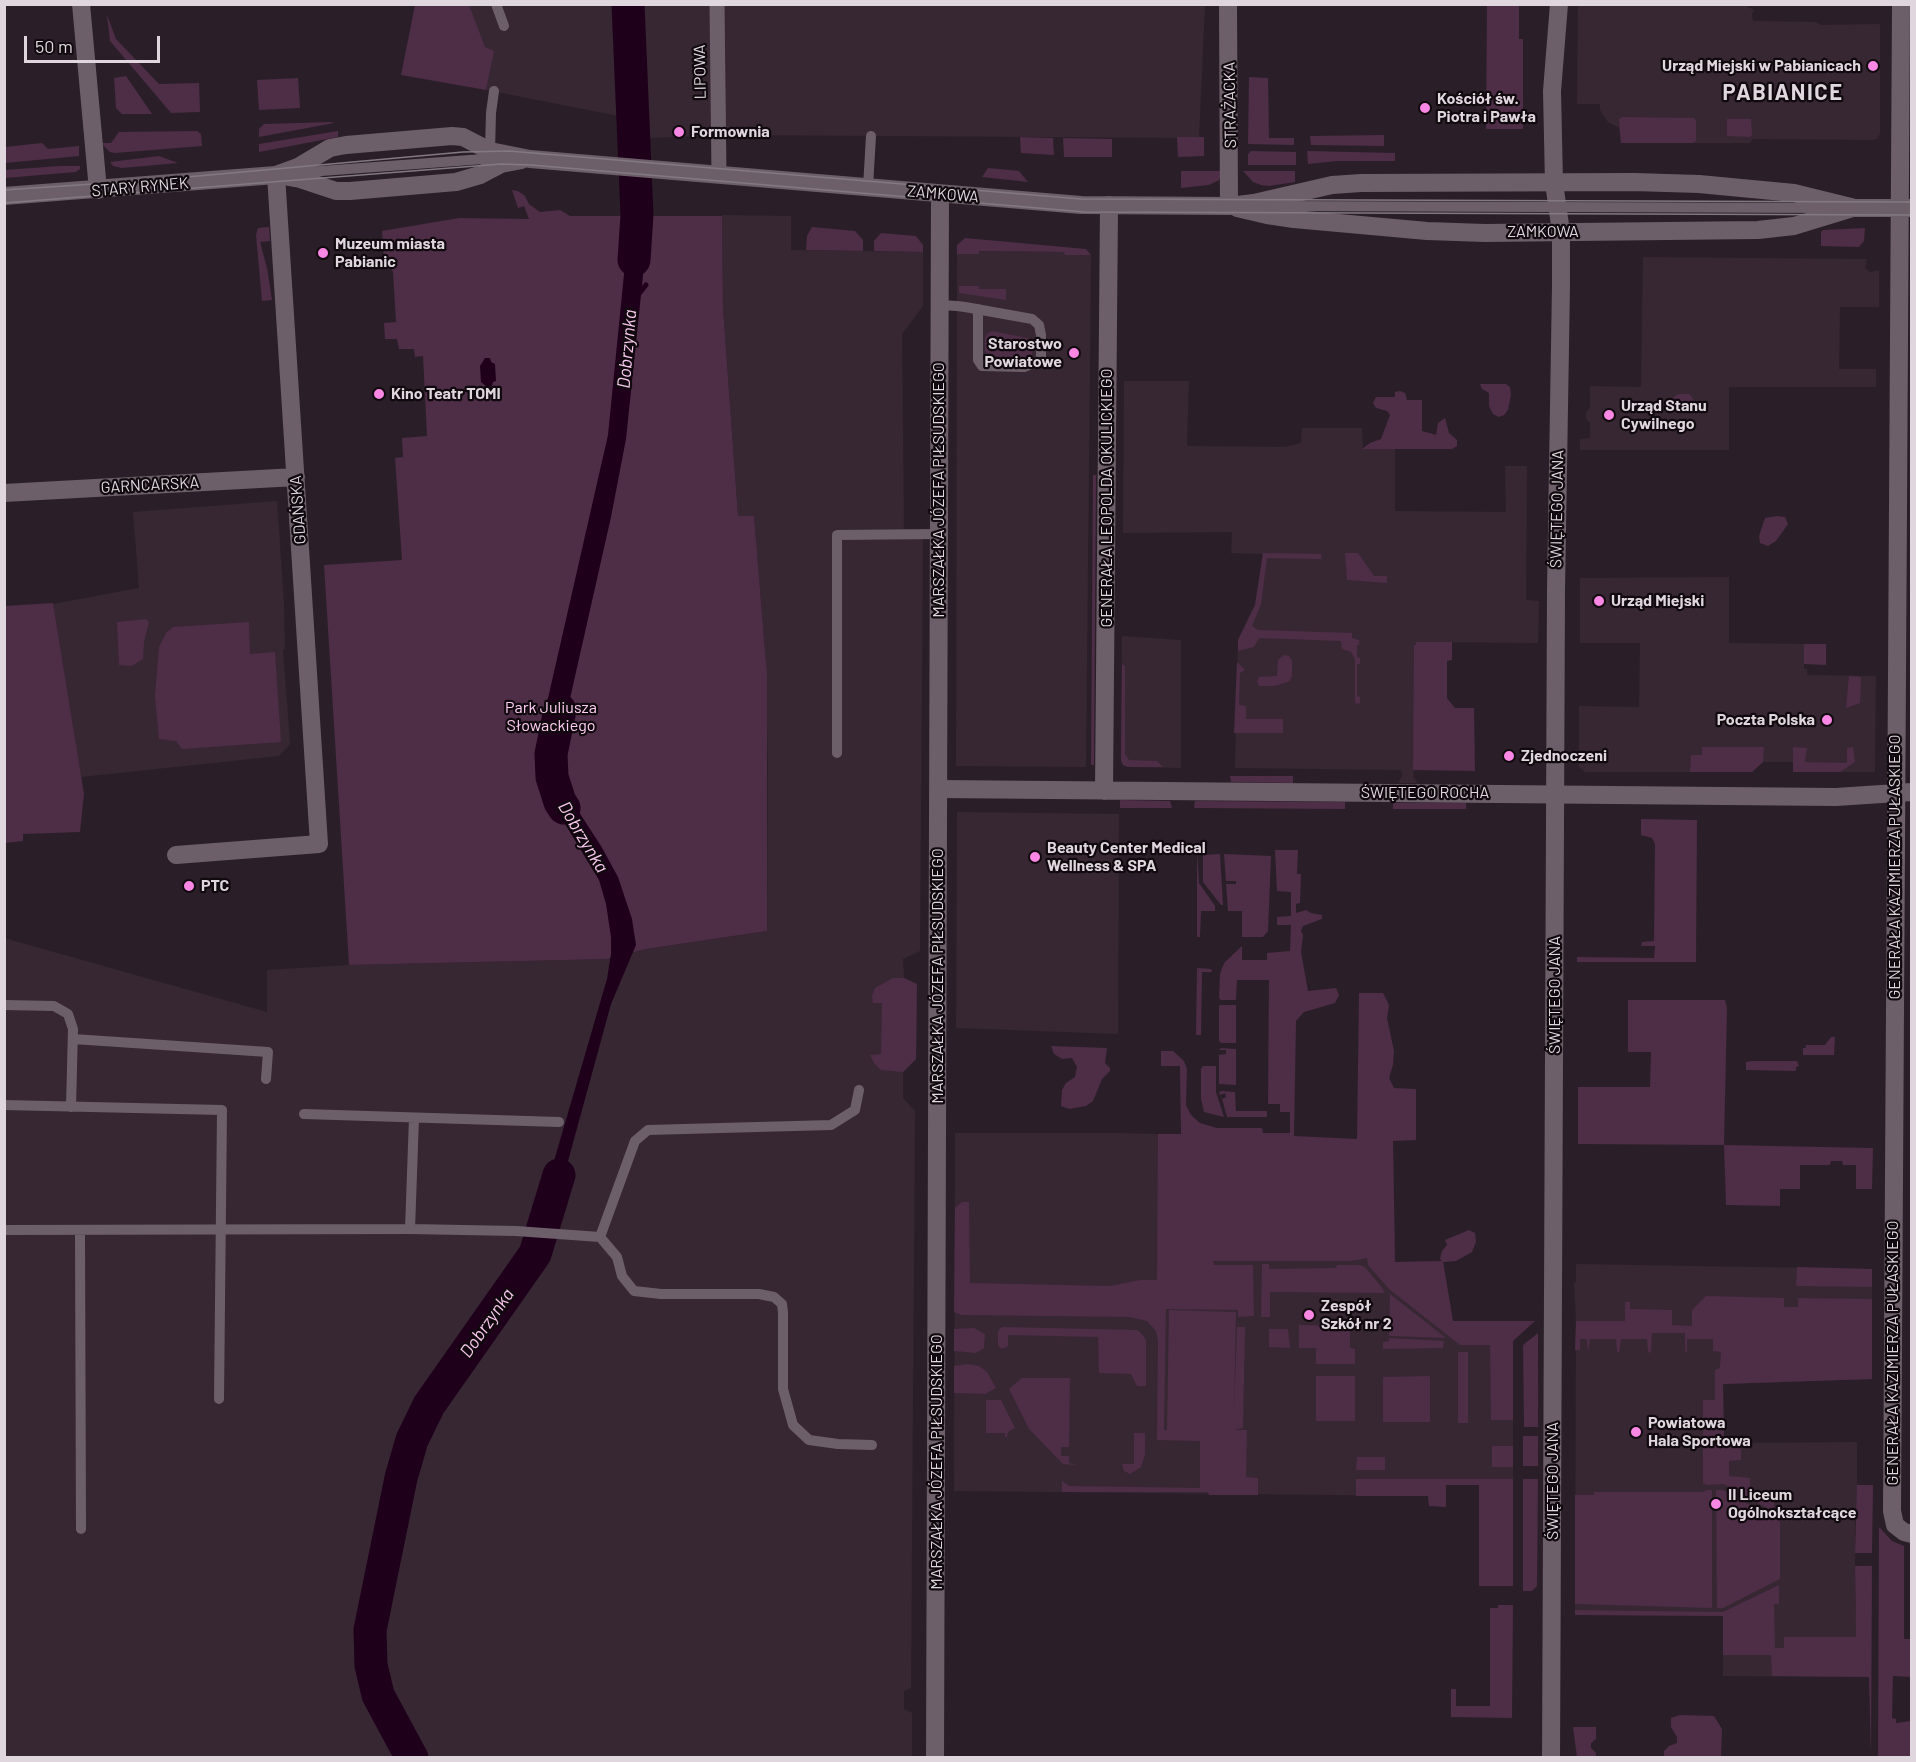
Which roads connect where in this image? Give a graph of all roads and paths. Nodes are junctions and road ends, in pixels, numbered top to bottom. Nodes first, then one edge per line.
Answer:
1 (81, 4) edge
2 (496, 4) edge
3 (717, 4) edge
4 (1228, 4) edge
5 (1559, 4) edge
6 (1901, 4) edge
7 (504, 26) dead end
8 (494, 91) dead end
9 (872, 136) dead end
10 (490, 151) junction
11 (530, 159) junction
12 (657, 169) joint
13 (276, 175) junction
14 (719, 175) junction
15 (1554, 183) junction
16 (868, 187) junction
17 (98, 190) junction
18 (940, 194) junction
19 (4, 196) edge
20 (1109, 205) junction
21 (1229, 206) junction
22 (1557, 207) junction
23 (1855, 208) junction
24 (1905, 208) edge
25 (1561, 232) junction
26 (939, 305) junction
27 (978, 309) junction
28 (296, 477) junction
29 (4, 493) edge
30 (939, 534) junction
31 (837, 753) dead end
32 (939, 789) junction
33 (1104, 791) junction
34 (1904, 793) edge
35 (1556, 794) junction
36 (176, 855) dead end
37 (4, 1005) edge
38 (73, 1039) junction
39 (266, 1079) dead end
40 (859, 1090) dead end
41 (4, 1105) edge
42 (71, 1107) junction
43 (304, 1114) dead end
44 (414, 1118) junction
45 (560, 1122) dead end
46 (410, 1229) junction
47 (4, 1230) edge
48 (80, 1230) junction
49 (221, 1230) junction
50 (600, 1237) junction
51 (219, 1399) dead end
52 (872, 1445) dead end
53 (81, 1528) dead end
54 (1903, 1530) edge
55 (935, 1758) edge
56 (1551, 1758) edge

1 - 17 street
2 - 7 lane
3 - 14 street, LIPOWA
4 - 21 street, STRAŻACKA
5 - 15 street, ŚWIĘTEGO JANA
6 - 24 street, GENERAŁA KAZIMIERZA PUŁASKIEGO
8 - 10 lane
9 - 16 lane
10 - 11 street, STARY RYNEK
10 - 13 street, STARY RYNEK
11 - 12 street, STARY RYNEK
11 - 13 street, STARY RYNEK
12 - 14 street, ZAMKOWA
13 - 17 street, STARY RYNEK
13 - 28 street, GDAŃSKA
14 - 16 street, ZAMKOWA
15 - 21 street, ZAMKOWA
15 - 22 street, ŚWIĘTEGO JANA
15 - 23 street, ZAMKOWA
16 - 18 street, ZAMKOWA
17 - 19 street, STARY RYNEK
18 - 20 street, ZAMKOWA
18 - 26 street, MARSZAŁKA JÓZEFA PIŁSUDSKIEGO
20 - 21 street, ZAMKOWA
20 - 33 street, GENERAŁA LEOPOLDA OKULICKIEGO
21 - 22 lane
21 - 25 street, ZAMKOWA
22 - 23 lane
22 - 25 street, ŚWIĘTEGO JANA
23 - 24 street, ZAMKOWA
23 - 25 street, ZAMKOWA
24 - 34 street, GENERAŁA KAZIMIERZA PUŁASKIEGO
25 - 35 street, ŚWIĘTEGO JANA
26 - 27 lane
26 - 30 street, MARSZAŁKA JÓZEFA PIŁSUDSKIEGO
27 - 27 lane
28 - 29 street, GARNCARSKA
28 - 36 street, GDAŃSKA
30 - 31 lane
30 - 32 street, MARSZAŁKA JÓZEFA PIŁSUDSKIEGO
32 - 33 street, ŚWIĘTEGO ROCHA
32 - 55 street, MARSZAŁKA JÓZEFA PIŁSUDSKIEGO
33 - 35 street, ŚWIĘTEGO ROCHA
34 - 35 street, ŚWIĘTEGO ROCHA
34 - 54 street, GENERAŁA KAZIMIERZA PUŁASKIEGO
35 - 56 street, ŚWIĘTEGO JANA
37 - 38 lane
38 - 39 lane
38 - 42 lane
40 - 50 lane
41 - 42 lane
42 - 49 lane
43 - 44 lane
44 - 45 lane
44 - 46 lane
46 - 49 lane
46 - 50 lane
47 - 48 lane
48 - 49 lane
48 - 53 lane
49 - 51 lane
50 - 52 lane

